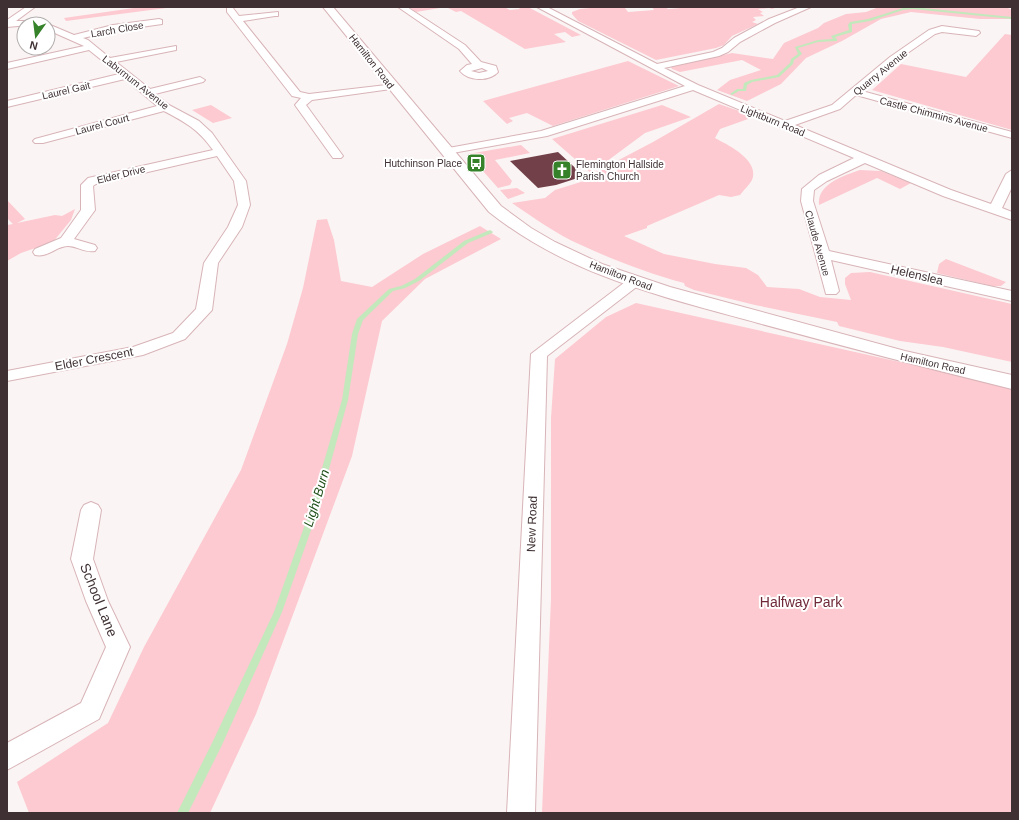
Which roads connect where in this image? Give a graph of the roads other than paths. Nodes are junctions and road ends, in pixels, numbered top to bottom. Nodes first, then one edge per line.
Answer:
1 (31, 7) edge
2 (328, 7) edge
3 (402, 7) edge
4 (562, 7) edge
5 (807, 7) edge
6 (542, 8) edge
7 (230, 10) dead end
8 (275, 14) dead end
9 (237, 19) junction
10 (160, 22) dead end
11 (7, 24) edge
12 (56, 30) edge
13 (976, 33) dead end
14 (75, 37) junction
15 (91, 47) junction
16 (173, 48) dead end
17 (109, 60) junction
18 (478, 65) dead end
19 (7, 66) edge
20 (654, 67) junction
21 (191, 74) dead end
22 (125, 76) junction
23 (200, 80) junction
24 (208, 86) dead end
25 (391, 86) junction
26 (694, 87) junction
27 (855, 92) junction
28 (147, 93) junction
29 (309, 97) junction
30 (7, 104) edge
31 (165, 107) junction
32 (785, 125) junction
33 (1012, 136) edge
34 (40, 141) dead end
35 (447, 151) junction
36 (219, 152) junction
37 (337, 156) dead end
38 (865, 158) junction
39 (1012, 174) edge
40 (994, 210) junction
41 (1012, 216) edge
42 (66, 241) junction
43 (90, 248) dead end
44 (40, 252) dead end
45 (823, 254) junction
46 (634, 282) junction
47 (831, 291) dead end
48 (1012, 296) edge
49 (179, 336) joint
50 (7, 376) edge
51 (1012, 382) edge
52 (91, 510) dead end
53 (7, 757) edge
54 (521, 813) edge

1 - 11 street
2 - 25 main road, Hamilton Road
3 - 18 street
4 - 6 street
5 - 20 street
6 - 20 street, Lightburn Road
7 - 9 street
8 - 9 street
9 - 29 street
10 - 14 street, Larch Close
12 - 14 street, Laburnum Avenue
13 - 27 street, Quarry Avenue
14 - 15 street, Laburnum Avenue
15 - 17 street, Laburnum Avenue
15 - 19 street
16 - 17 street
17 - 22 street, Laburnum Avenue
20 - 26 street, Lightburn Road
21 - 23 street
22 - 28 street, Laburnum Avenue
22 - 30 street, Laurel Gait
23 - 24 street
23 - 28 street
25 - 29 street
25 - 35 main road, Hamilton Road
26 - 32 street, Lightburn Road
26 - 35 street
27 - 32 street, Quarry Avenue
27 - 33 street, Castle Chimmins Avenue
28 - 31 street, Laburnum Avenue
29 - 37 street
31 - 34 street, Laurel Court
31 - 36 street, Laburnum Avenue
32 - 38 street, Lightburn Road
35 - 46 main road, Hamilton Road
36 - 42 street, Elder Drive
36 - 49 street, Laburnum Avenue
38 - 40 street, Lightburn Road
38 - 45 street, Claude Avenue
39 - 40 street
40 - 41 street, Lightburn Road
42 - 43 street
42 - 44 street
45 - 47 street, Claude Avenue
45 - 48 street, Helenslea
46 - 51 main road, Hamilton Road
46 - 54 street, New Road
49 - 50 street, Elder Crescent
52 - 53 street, School Lane

